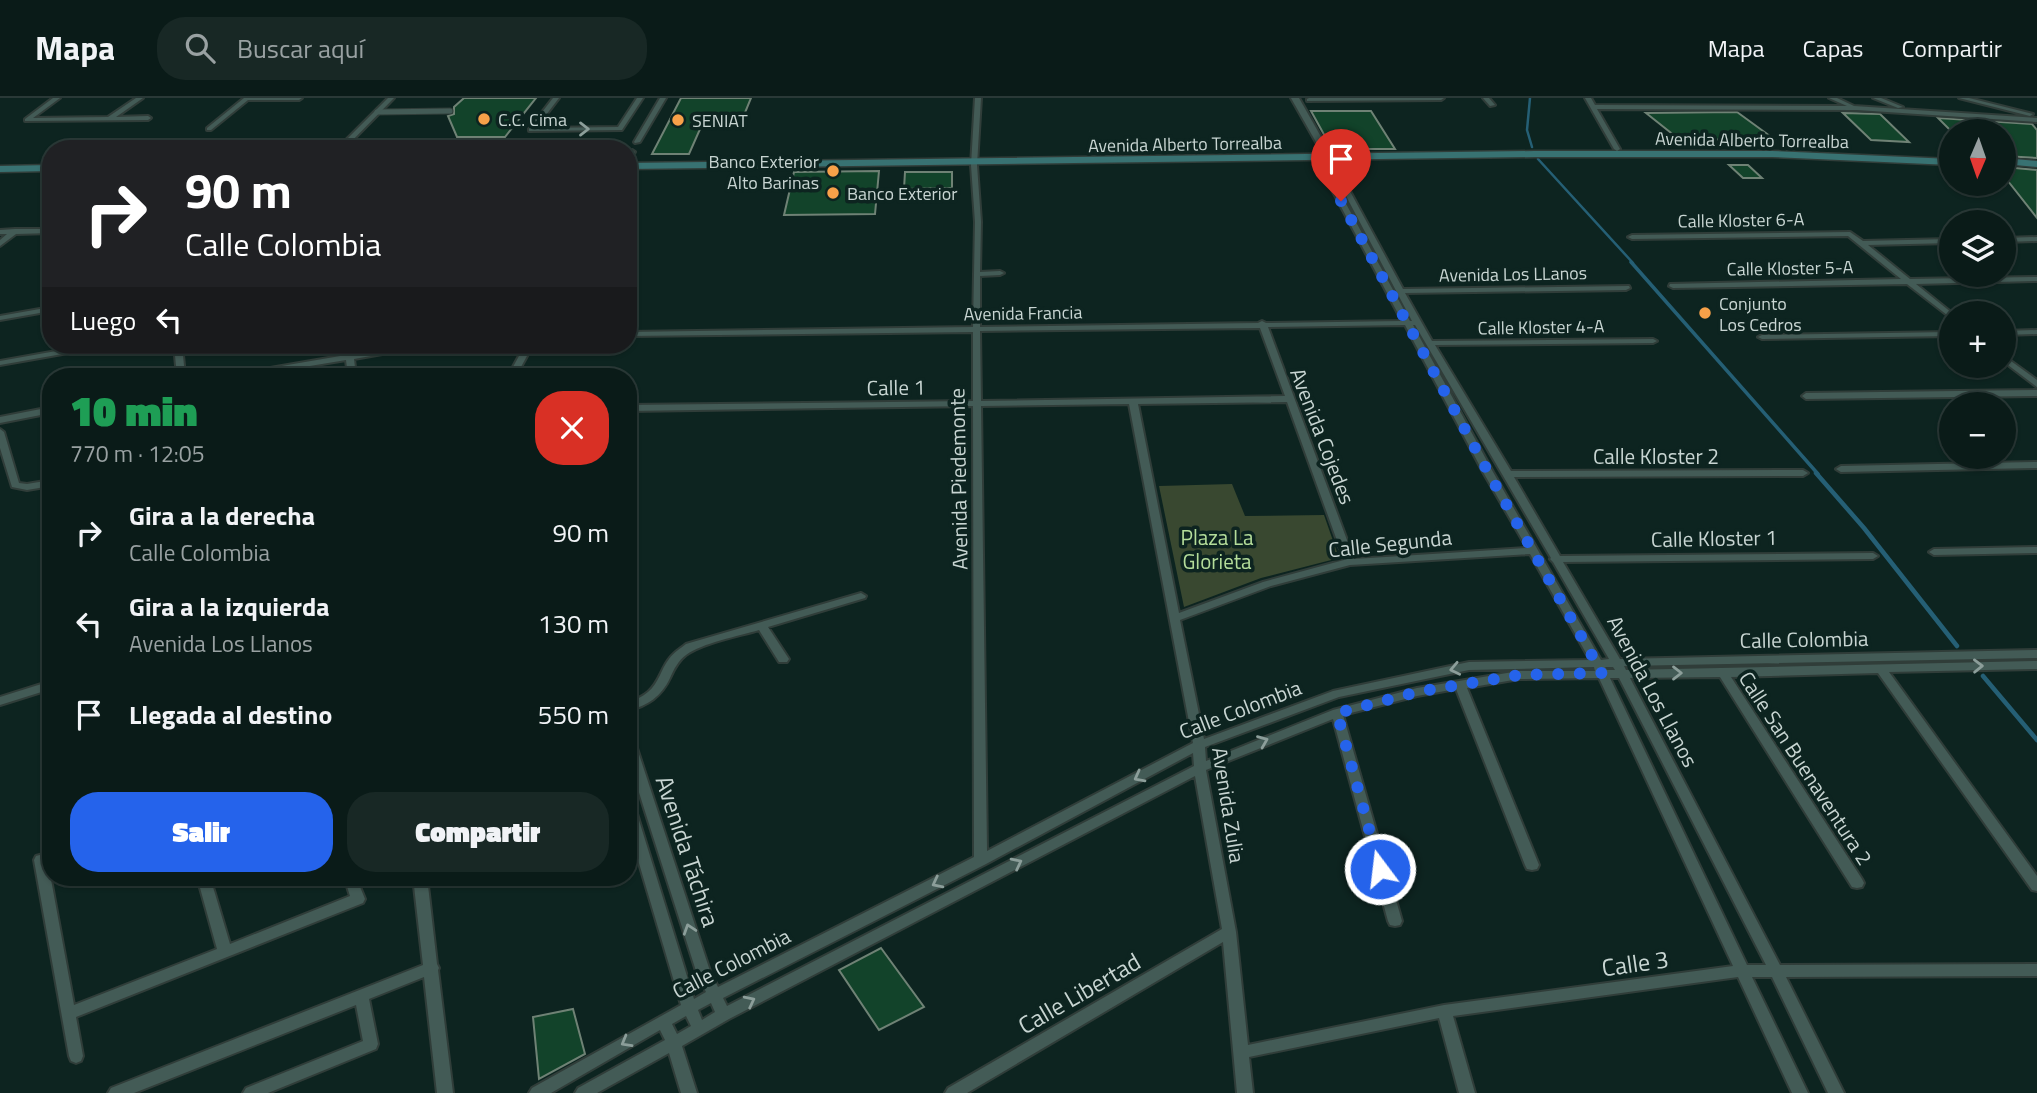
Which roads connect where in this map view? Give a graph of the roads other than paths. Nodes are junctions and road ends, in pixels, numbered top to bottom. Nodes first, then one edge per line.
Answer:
1 (57, 98) edge
2 (140, 98) edge
3 (299, 98) edge
4 (381, 98) edge
5 (391, 98) edge
6 (556, 98) edge
7 (640, 98) edge
8 (663, 98) edge
9 (978, 98) edge
10 (1284, 98) edge
11 (1295, 98) edge
12 (1441, 98) edge
13 (1486, 98) edge
14 (1588, 98) edge
15 (1671, 98) edge
16 (1751, 98) edge
17 (1832, 98) edge
18 (1876, 98) edge
19 (1962, 98) edge
20 (1327, 99) edge
21 (1309, 100) dead end
22 (1492, 105) dead end
23 (1758, 106) junction
24 (1593, 107) junction
25 (1680, 107) junction
26 (1857, 108) junction
27 (1910, 110) junction
28 (450, 111) dead end
29 (377, 112) junction
30 (149, 118) dead end
31 (2037, 118) edge
32 (109, 119) junction
33 (209, 129) dead end
34 (339, 140) edge
35 (349, 140) edge
36 (637, 142) dead end
37 (1616, 149) junction
38 (1317, 151) junction
39 (1939, 156) edge
40 (1372, 158) junction
41 (637, 159) edge
42 (974, 159) junction
43 (1939, 161) edge
44 (2016, 163) edge
45 (2016, 166) edge
46 (2037, 167) edge
47 (42, 170) edge
48 (0, 171) edge
49 (1338, 174) junction
50 (15, 231) junction
51 (42, 231) edge
52 (0, 232) edge
53 (1632, 237) dead end
54 (2037, 239) edge
55 (2016, 240) edge
56 (1939, 241) edge
57 (1861, 243) junction
58 (0, 244) edge
59 (976, 274) junction
60 (1000, 274) dead end
61 (2037, 279) edge
62 (1908, 281) junction
63 (1672, 286) dead end
64 (1626, 288) dead end
65 (1401, 290) junction
66 (1939, 306) edge
67 (42, 311) edge
68 (0, 318) edge
69 (1406, 321) junction
70 (1417, 321) junction
71 (1262, 324) junction
72 (977, 327) junction
73 (637, 332) edge
74 (2037, 332) edge
75 (2016, 333) edge
76 (1939, 334) edge
77 (1762, 337) dead end
78 (1653, 341) dead end
79 (1430, 343) junction
80 (51, 354) edge
81 (329, 354) edge
82 (333, 354) edge
83 (0, 363) edge
84 (2016, 367) edge
85 (256, 368) edge
86 (272, 368) edge
87 (2037, 384) edge
88 (2037, 393) edge
89 (1806, 396) dead end
90 (1290, 399) junction
91 (1133, 402) junction
92 (976, 404) junction
93 (637, 408) edge
94 (42, 410) edge
95 (0, 417) edge
96 (0, 432) edge
97 (2037, 466) edge
98 (1841, 469) dead end
99 (1803, 473) dead end
100 (1508, 474) junction
101 (42, 485) edge
102 (2037, 550) edge
103 (1534, 551) junction
104 (1934, 552) dead end
105 (1873, 556) dead end
106 (1555, 559) junction
107 (1350, 562) junction
108 (861, 596) dead end
109 (1175, 618) junction
110 (762, 626) junction
111 (2037, 654) edge
112 (783, 659) dead end
113 (2037, 665) edge
114 (1618, 667) junction
115 (1600, 668) junction
116 (1880, 668) junction
117 (1723, 673) junction
118 (1460, 685) junction
119 (42, 688) edge
120 (0, 701) edge
121 (637, 704) edge
122 (1337, 713) junction
123 (1199, 745) junction
124 (637, 767) edge
125 (1200, 768) junction
126 (637, 834) edge
127 (981, 860) junction
128 (1532, 865) dead end
129 (1857, 883) dead end
130 (46, 886) edge
131 (206, 886) edge
132 (353, 886) edge
133 (421, 886) edge
134 (2037, 886) edge
135 (1395, 921) dead end
136 (1229, 932) junction
137 (225, 951) junction
138 (432, 968) junction
139 (2037, 970) edge
140 (1741, 971) junction
141 (1776, 971) junction
142 (361, 995) junction
143 (714, 995) junction
144 (689, 1007) junction
145 (1444, 1011) junction
146 (70, 1013) junction
147 (724, 1015) junction
148 (663, 1021) junction
149 (699, 1028) junction
150 (674, 1043) junction
151 (1243, 1052) junction
152 (76, 1056) dead end
153 (116, 1093) edge
154 (251, 1093) edge
155 (445, 1093) edge
156 (537, 1093) edge
157 (583, 1093) edge
158 (689, 1093) edge
159 (953, 1093) edge
160 (1245, 1093) edge
161 (1466, 1093) edge
162 (1800, 1093) edge
163 (1836, 1093) edge

1 - 32 street
2 - 32 street
3 - 33 street
4 - 34 street
5 - 29 street
6 -> 7 street
8 - 36 street
9 - 42 street, Avenida Piedemonte
10 - 38 street, Avenida Los Llanos
11 - 38 street, Avenida Los Llanos
12 - 20 street
13 - 22 street
14 - 24 street
15 - 25 street
16 - 23 street
17 - 26 street
18 - 27 street
19 - 31 street
20 - 21 street
23 - 25 street
23 - 26 street
24 - 25 street
24 - 37 street
26 - 27 street
27 - 31 street
28 - 29 street
29 - 35 street
30 - 32 street
37 - 38 main road, Avenida Alberto Torrealba
37 - 39 main road, Avenida Alberto Torrealba
38 - 40 main road, Avenida Alberto Torrealba
38 - 42 main road, Avenida Alberto Torrealba
38 - 49 street, Avenida Los Llanos
38 - 69 street, Avenida Los Llanos
40 - 43 main road, Avenida Alberto Torrealba
40 - 49 main road
41 - 42 main road, Avenida Alberto Torrealba
42 - 59 street, Avenida Piedemonte
44 - 46 main road
45 - 46 main road
47 - 48 main road
49 - 65 street, Avenida Los Llanos
50 - 51 street
50 - 52 street
50 - 58 street
53 - 57 street, Calle Kloster 6-A
54 - 55 street
56 - 57 street
57 - 62 street
59 - 60 street
59 - 72 street, Avenida Piedemonte
61 - 62 street, Calle Kloster 5-A
62 - 63 street, Calle Kloster 5-A
62 - 66 street
64 - 65 street, Avenida Los LLanos
65 - 70 street, Avenida Los Llanos
67 - 68 street
69 - 70 street, Avenida Francia
69 - 71 street, Avenida Francia
69 - 103 street, Avenida Los Llanos
70 - 79 street, Avenida Los Llanos
71 - 72 street, Avenida Francia
71 - 90 street, Avenida Cojedes
72 - 73 street, Avenida Francia
72 - 92 street, Avenida Piedemonte
74 - 75 street
76 - 77 street
78 - 79 street, Calle Kloster 4-A
79 - 100 street, Avenida Los Llanos
80 - 83 street
81 - 85 street
82 - 86 street
84 - 87 street
88 - 89 street
90 - 91 street, Calle 1
90 - 107 street, Avenida Cojedes
91 - 92 street, Calle 1
91 - 109 street, Avenida Zulia
92 - 93 street, Calle 1
92 - 127 street, Avenida Piedemonte
94 - 95 street
96 - 101 street
97 - 98 street
99 - 100 street, Calle Kloster 2
100 - 106 street, Avenida Los Llanos
102 - 104 street
103 - 107 street, Calle Segunda
103 - 115 street, Avenida Los Llanos
105 - 106 street, Calle Kloster 1
106 - 114 street, Avenida Los Llanos
107 - 109 street, Calle Segunda
108 - 110 street
109 - 123 street, Avenida Zulia
110 - 112 street
110 - 121 street
111 - 114 street, Calle Colombia
116 -> 113 street, Calle Colombia
114 - 115 street, Calle Colombia
114 -> 117 street, Calle Colombia
114 - 141 street, Avenida Los Llanos
115 - 118 street, Calle Colombia
115 -> 123 street, Calle Colombia
115 - 140 street, Avenida Los Llanos
116 - 117 street, Calle Colombia
116 - 134 street
117 - 129 street, Calle San Buenaventura 2
118 - 122 street, Calle Colombia
118 - 128 street
119 - 120 street
125 -> 122 street, Calle Colombia
122 - 135 street
123 - 125 street, Avenida Zulia
123 -> 127 street, Calle Colombia
143 -> 124 street, Avenida Táchira
125 - 136 street, Avenida Zulia
147 -> 125 street, Calle Colombia
126 - 144 street
127 -> 143 street, Calle Colombia
130 - 146 street
131 - 137 street
132 - 137 street
133 - 138 street
136 - 151 street, Avenida Zulia
136 - 159 street, Calle Libertad
137 - 146 street
138 - 142 street
138 - 155 street
139 - 141 street, Calle 3
140 - 141 street, Calle 3
140 - 145 street, Calle 3
140 - 162 street, Avenida Los Llanos
141 - 163 street, Avenida Los Llanos
142 - 153 street
142 - 154 street
143 - 144 street, Calle Colombia
143 - 147 street, Avenida Táchira
144 - 148 street, Calle Colombia
144 - 149 street
145 - 151 street, Calle 3
145 - 161 street
146 - 152 street
147 - 149 street, Calle Colombia
148 - 150 street
148 -> 156 street, Calle Colombia
149 - 150 street, Calle Colombia
150 - 157 street, Calle Colombia
150 - 158 street
151 - 160 street, Avenida Zulia

